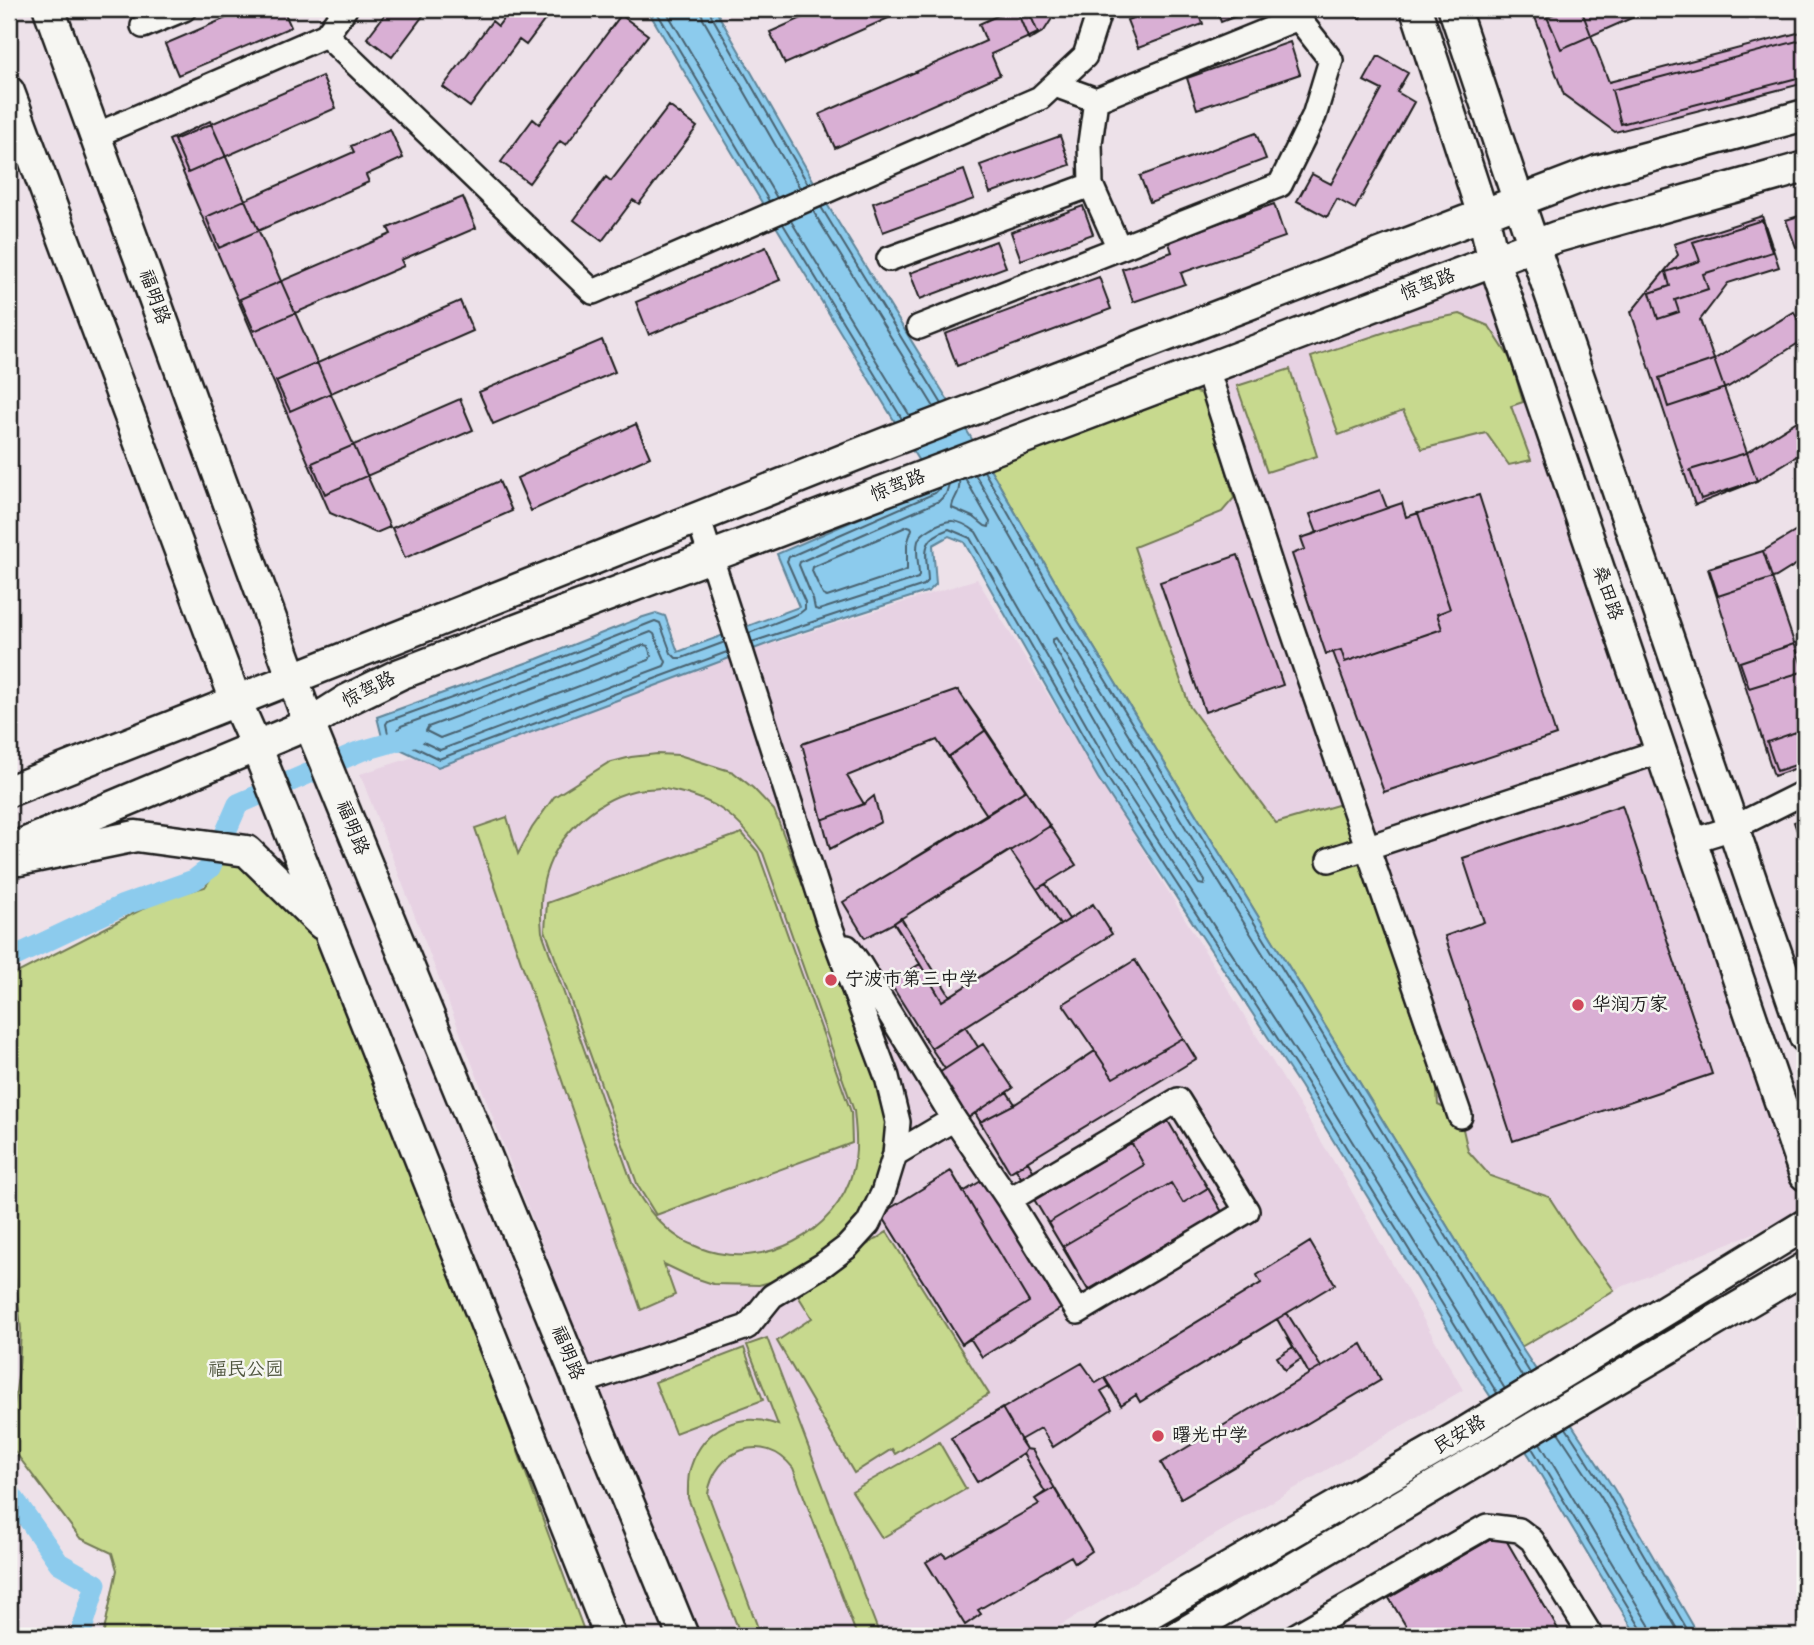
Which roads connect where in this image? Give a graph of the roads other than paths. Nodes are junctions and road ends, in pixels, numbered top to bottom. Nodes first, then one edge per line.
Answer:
1 (49, 9) edge
2 (184, 9) edge
3 (345, 9) edge
4 (1100, 9) edge
5 (1416, 9) edge
6 (1454, 9) edge
7 (143, 26) dead end
8 (326, 35) junction
9 (1055, 85) junction
10 (9, 92) edge
11 (1096, 100) junction
12 (1805, 115) edge
13 (96, 135) junction
14 (1805, 167) edge
15 (1091, 185) junction
16 (1518, 201) junction
17 (1483, 215) junction
18 (1534, 246) junction
19 (1119, 248) junction
20 (889, 260) dead end
21 (1494, 261) junction
22 (919, 327) dead end
23 (1208, 369) junction
24 (698, 517) junction
25 (711, 556) junction
26 (292, 679) junction
27 (236, 701) junction
28 (310, 725) junction
29 (257, 747) junction
30 (1661, 751) junction
31 (9, 791) edge
32 (1805, 792) edge
33 (1733, 828) junction
34 (1691, 841) junction
35 (1367, 847) junction
36 (9, 850) edge
37 (1329, 860) dead end
38 (9, 862) edge
39 (827, 918) junction
40 (330, 932) junction
41 (1805, 1037) edge
42 (920, 1064) junction
43 (887, 1077) junction
44 (1460, 1116) dead end
45 (954, 1119) junction
46 (895, 1154) junction
47 (1805, 1175) edge
48 (1009, 1200) junction
49 (1805, 1225) edge
50 (1805, 1268) edge
51 (579, 1383) junction
52 (610, 1636) edge
53 (683, 1636) edge
54 (1110, 1636) edge
55 (1179, 1636) edge
56 (1295, 1636) edge
57 (1591, 1636) edge

1 - 13 main road, 福明路
2 - 7 street
3 - 8 street
4 - 9 street
5 - 17 main road, 桑田路
6 - 16 main road
8 - 9 street
8 - 13 street
9 - 11 street
10 - 27 main road
11 - 15 street
11 - 19 street
12 - 16 main road, 惊驾路
13 - 26 main road, 福明路
14 - 18 main road, 惊驾路
15 - 19 street
15 - 20 street
16 - 17 main road, 惊驾路
16 - 18 main road
17 - 21 main road, 桑田路
17 - 24 main road, 惊驾路
18 - 21 main road, 惊驾路
18 - 33 main road
19 - 22 street
21 - 23 main road, 惊驾路
21 - 30 main road, 桑田路
23 - 25 main road, 惊驾路
23 - 35 street
24 - 25 street
24 - 26 main road, 惊驾路
25 - 28 main road, 惊驾路
25 - 39 street
26 - 27 main road, 惊驾路
26 - 28 main road, 福明路
27 - 29 main road
27 - 31 main road, 惊驾路
28 - 29 main road, 惊驾路
28 - 51 main road, 福明路
29 - 36 main road, 惊驾路
29 - 40 main road
30 - 34 main road, 桑田路
30 - 35 street
32 - 33 street
33 - 34 street
33 - 41 main road
34 - 47 main road, 桑田路
35 - 37 street
35 - 44 street
38 - 40 main road
39 - 42 street
39 - 43 street
40 - 52 main road
42 - 43 street
42 - 45 street
43 - 46 street
45 - 46 street
45 - 48 street
46 - 51 street
48 - 48 street
49 - 54 main road, 民安路
50 - 55 main road, 民安路
51 - 53 main road, 福明路
56 - 57 street

